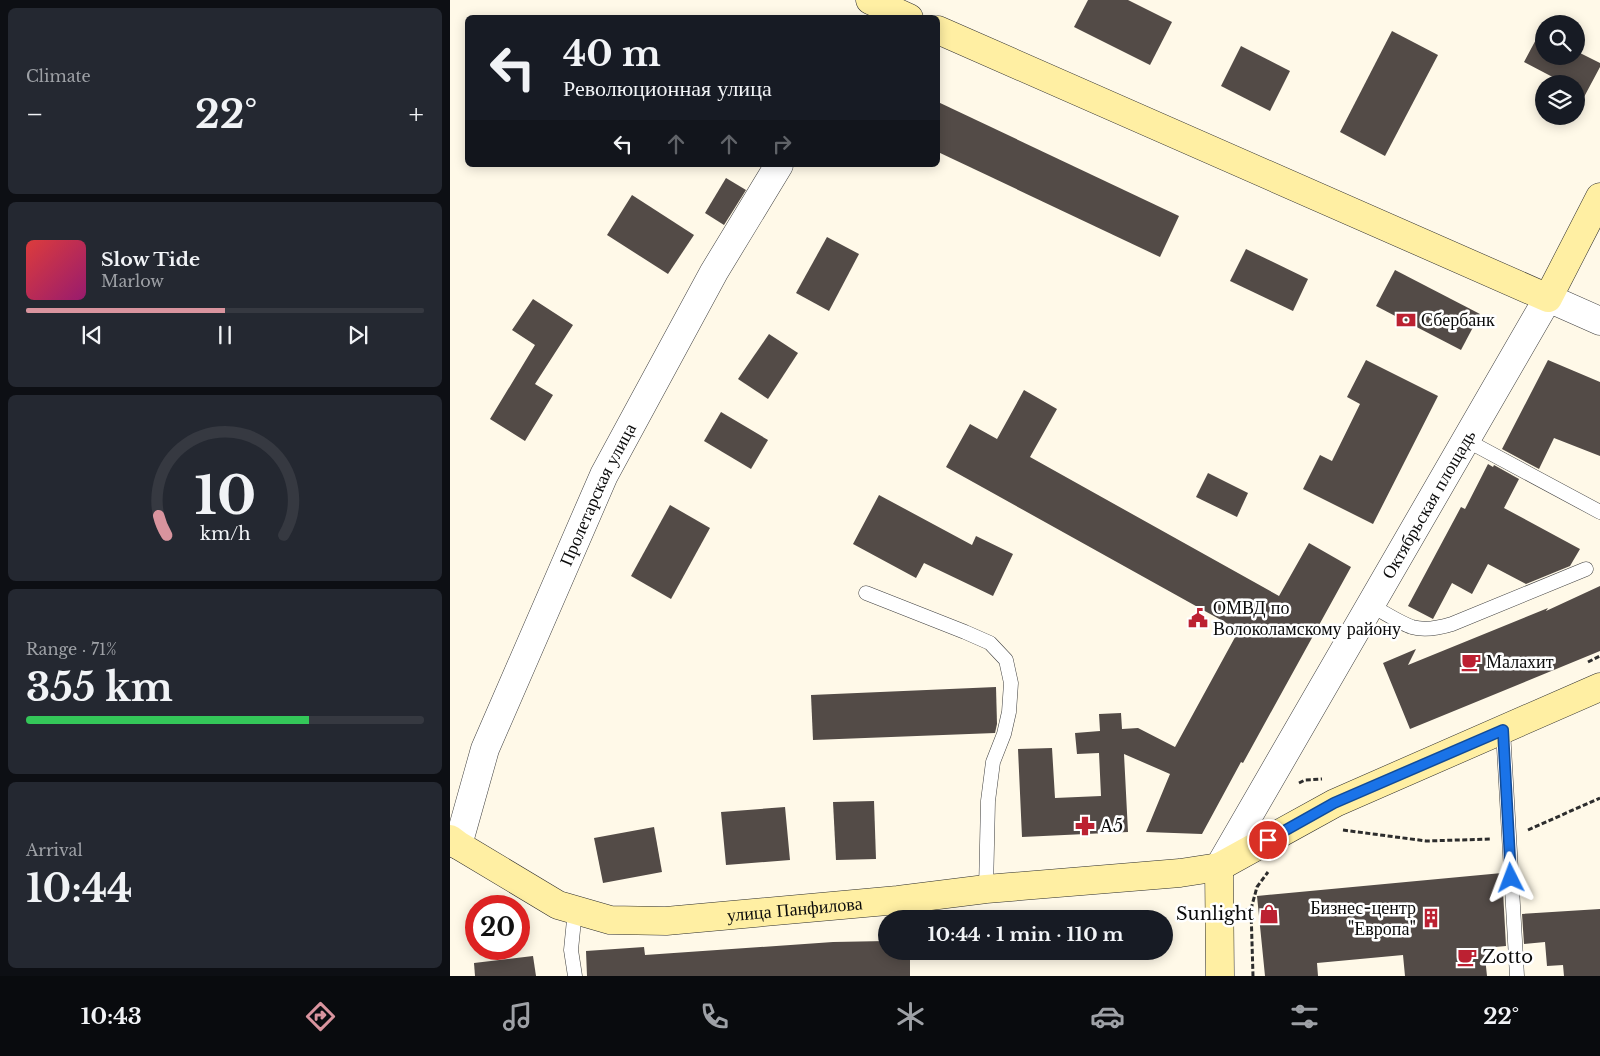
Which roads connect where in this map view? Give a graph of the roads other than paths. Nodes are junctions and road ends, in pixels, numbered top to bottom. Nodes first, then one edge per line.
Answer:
1 (873, 5) edge
2 (901, 15) edge
3 (940, 31) edge
4 (778, 167) edge
5 (1600, 197) edge
6 (1548, 298) junction
7 (1600, 321) edge
8 (1466, 440) junction
9 (1600, 512) edge
10 (1586, 569) dead end
11 (866, 593) dead end
12 (1370, 604) junction
13 (1600, 687) edge
14 (1503, 730) junction
15 (454, 842) edge
16 (1219, 867) junction
17 (986, 890) junction
18 (574, 910) junction
19 (575, 976) edge
20 (1220, 976) edge
21 (1517, 976) edge

1 - 2 main road
3 - 6 main road
4 - 15 street, Пролетарская улица
5 - 6 main road
6 - 7 street
6 - 8 street, Октябрьская площадь
8 - 9 lane
8 - 12 street, Октябрьская площадь
10 - 12 lane
11 - 17 lane
12 - 16 street, Октябрьская площадь
13 - 14 main road
14 - 16 main road
14 - 21 lane
15 - 18 main road, улица Панфилова
16 - 17 main road, улица Панфилова
16 - 20 main road
17 - 18 main road, улица Панфилова
18 - 19 lane

